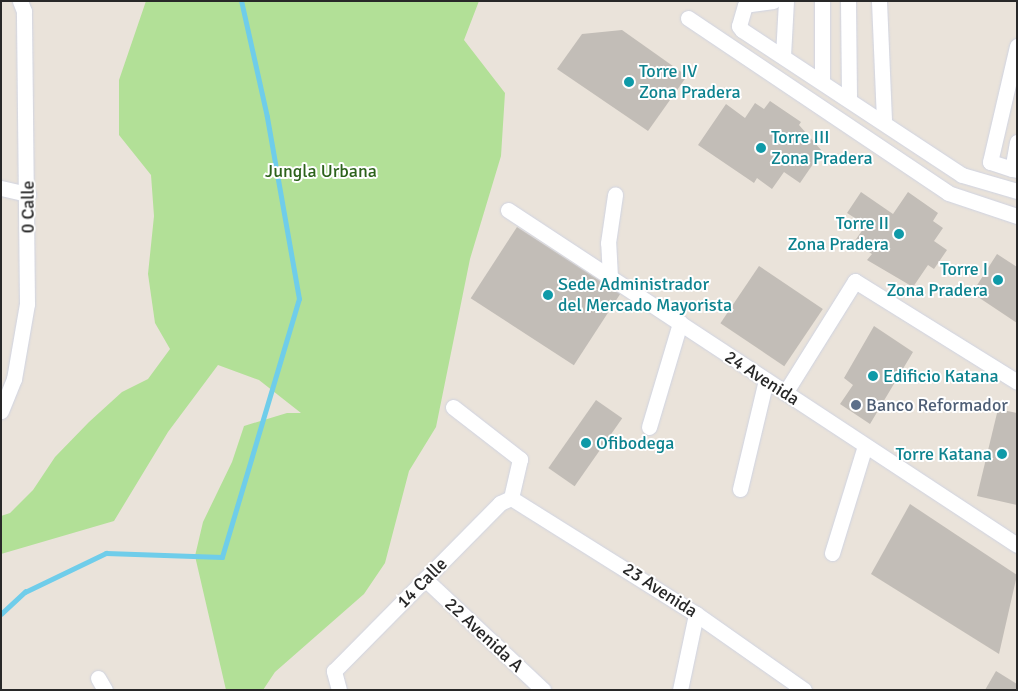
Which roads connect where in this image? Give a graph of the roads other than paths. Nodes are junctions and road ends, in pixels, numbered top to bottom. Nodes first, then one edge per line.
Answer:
1 (20, 1) edge
2 (773, 1) edge
3 (786, 1) edge
4 (822, 1) edge
5 (848, 1) edge
6 (879, 1) edge
7 (688, 18) dead end
8 (1017, 46) edge
9 (783, 56) junction
10 (822, 82) junction
11 (849, 100) junction
12 (884, 120) junction
13 (1017, 142) edge
14 (1014, 169) edge
15 (1, 188) edge
16 (1017, 191) edge
17 (28, 194) junction
18 (615, 195) dead end
19 (508, 210) dead end
20 (1017, 216) edge
21 (610, 277) junction
22 (680, 323) junction
23 (766, 380) junction
24 (1017, 382) edge
25 (786, 393) junction
26 (453, 407) dead end
27 (1, 411) edge
28 (649, 426) dead end
29 (865, 446) junction
30 (740, 490) dead end
31 (511, 498) junction
32 (1017, 546) edge
33 (832, 553) dead end
34 (425, 580) junction
35 (696, 614) junction
36 (339, 690) edge
37 (543, 690) edge
38 (680, 690) edge
39 (804, 690) edge

1 - 17 street, 0 Calle
2 - 9 street
3 - 9 street
4 - 10 street
5 - 11 street
6 - 12 street
7 - 20 street
8 - 14 street
9 - 10 street
10 - 11 street
11 - 12 street
12 - 16 street
13 - 14 street
15 - 17 street
17 - 27 street, 0 Calle
18 - 21 street
19 - 21 street, 24 Avenida
21 - 22 street, 24 Avenida
22 - 23 street, 24 Avenida
22 - 28 street
23 - 25 street, 24 Avenida
23 - 30 street
24 - 25 street
25 - 29 street, 24 Avenida
26 - 31 street
29 - 32 street, 24 Avenida
29 - 33 street
31 - 34 street, 14 Calle
31 - 35 street, 23 Avenida
34 - 36 street, 14 Calle
34 - 37 street, 22 Avenida A
35 - 38 street
35 - 39 street, 23 Avenida

